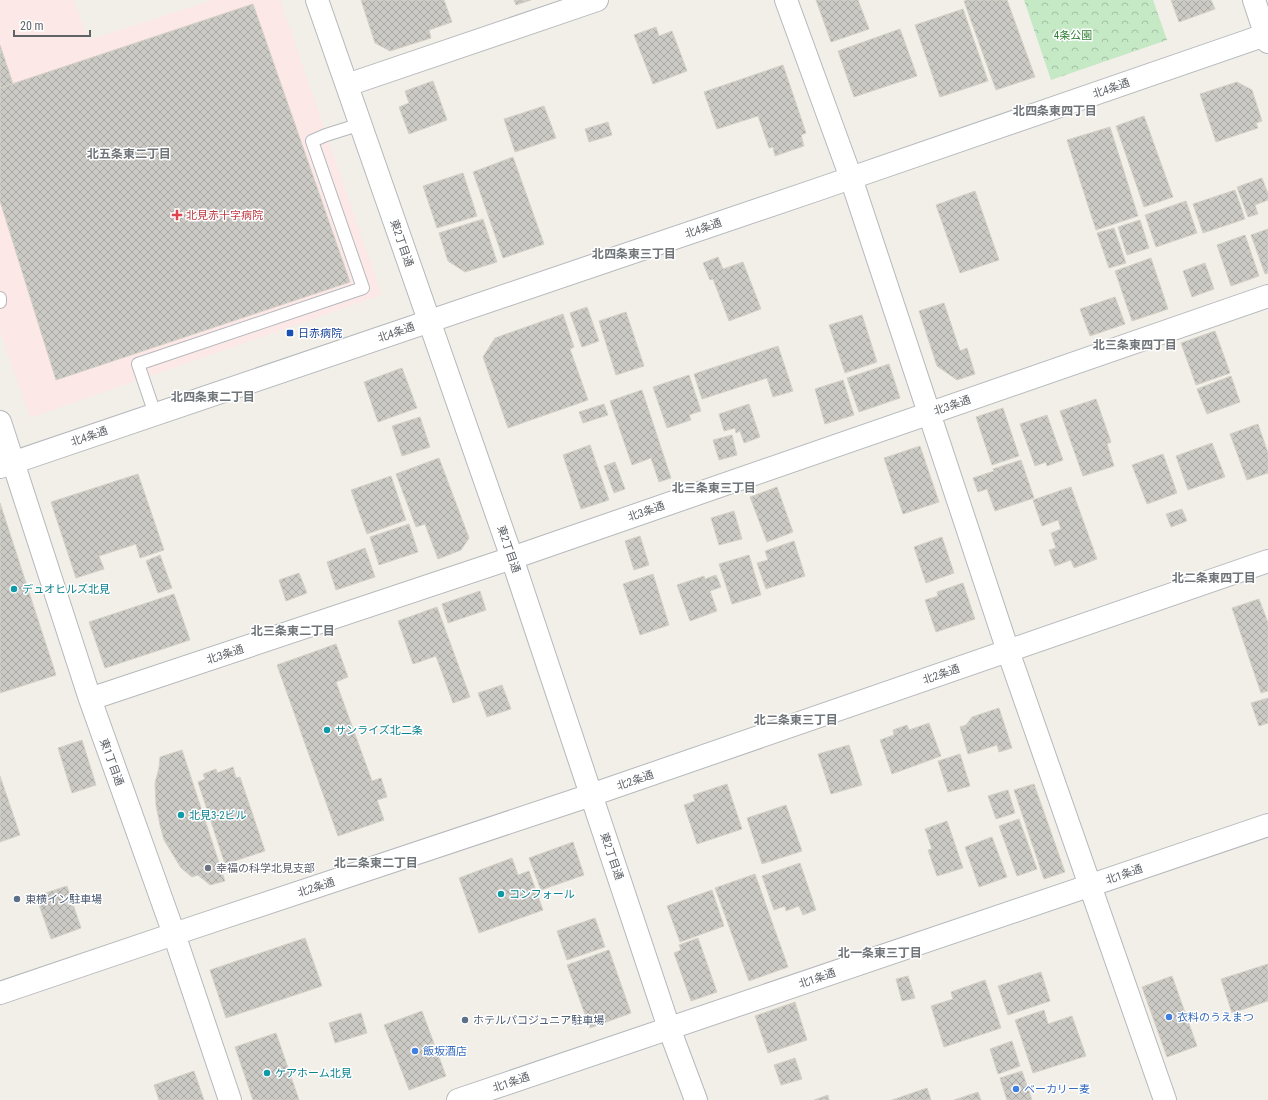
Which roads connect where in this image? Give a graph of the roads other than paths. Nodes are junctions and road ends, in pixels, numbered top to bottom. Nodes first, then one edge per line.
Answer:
1 (317, 0) edge
2 (597, 0) edge
3 (786, 0) edge
4 (1254, 0) edge
5 (1267, 37) edge
6 (347, 85) junction
7 (361, 124) junction
8 (851, 178) junction
9 (1268, 296) edge
10 (0, 298) edge
11 (0, 302) edge
12 (429, 321) junction
13 (929, 413) junction
14 (155, 414) junction
15 (0, 422) edge
16 (7, 464) edge
17 (512, 558) junction
18 (1268, 561) edge
19 (1008, 651) junction
20 (90, 699) junction
21 (591, 796) junction
22 (1268, 825) edge
23 (1089, 885) junction
24 (174, 934) junction
25 (0, 993) edge
26 (670, 1028) junction
27 (230, 1100) edge
28 (458, 1100) edge
29 (696, 1100) edge
30 (1165, 1100) edge

1 - 6 street, 東2丁目通
2 - 6 street
3 - 8 street
4 - 5 street
5 - 8 street, 北4条通
6 - 7 street, 東2丁目通
7 - 12 street, 東2丁目通
7 - 14 lane
8 - 12 street, 北4条通
8 - 13 street
9 - 13 street, 北3条通
10 - 11 lane
12 - 14 street, 北4条通
12 - 17 street, 東2丁目通
13 - 17 street, 北3条通
13 - 19 street
14 - 16 street, 北4条通
15 - 16 street, 東1丁目通
16 - 20 street, 東1丁目通
17 - 20 street, 北3条通
17 - 21 street, 東2丁目通
18 - 19 street, 北2条通
19 - 21 street, 北2条通
19 - 23 street
20 - 24 street, 東1丁目通
21 - 24 street, 北2条通
21 - 26 street, 東2丁目通
22 - 23 street, 北1条通
23 - 26 street, 北1条通
23 - 30 street
24 - 25 street, 北2条通
24 - 27 street, 東1丁目通
26 - 28 street, 北1条通
26 - 29 street, 東2丁目通

